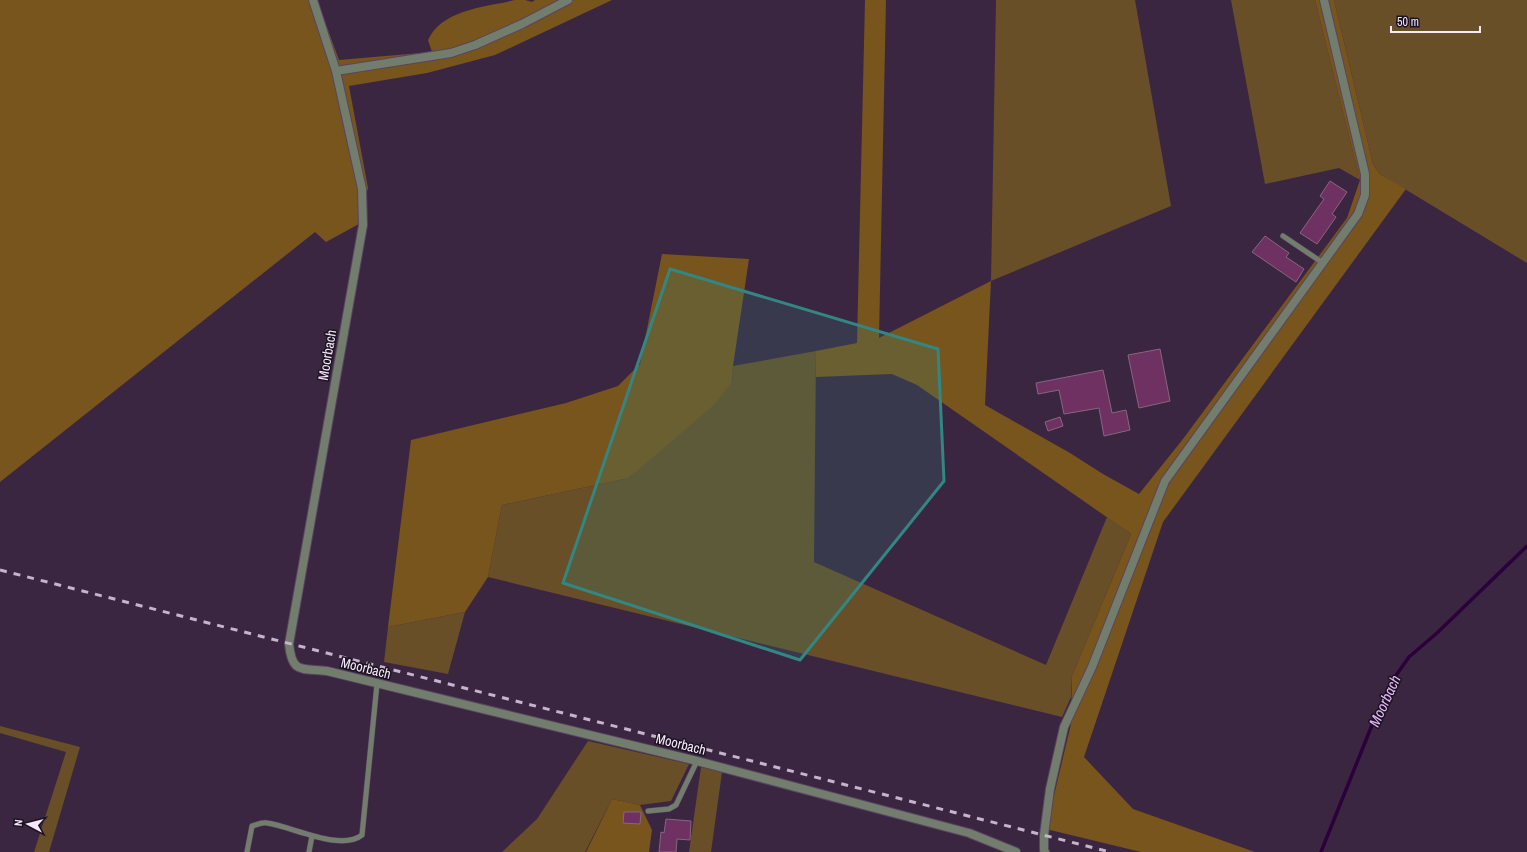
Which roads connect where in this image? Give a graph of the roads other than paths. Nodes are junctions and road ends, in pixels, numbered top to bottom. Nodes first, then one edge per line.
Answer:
1 (313, 0) edge
2 (568, 0) edge
3 (1324, 0) edge
4 (336, 70) junction
5 (1283, 236) dead end
6 (1323, 263) junction
7 (377, 684) junction
8 (696, 761) junction
9 (648, 811) dead end
10 (312, 836) junction
11 (246, 852) edge
12 (309, 852) edge
13 (1016, 852) edge
14 (1043, 852) edge

1 - 4 street, Moorbach
2 - 4 street
3 - 6 street
4 - 7 street, Moorbach
5 - 6 lane
6 - 14 street
7 - 8 street, Moorbach
7 - 10 lane
8 - 9 lane
8 - 13 street, Moorbach
10 - 11 lane
10 - 12 lane

